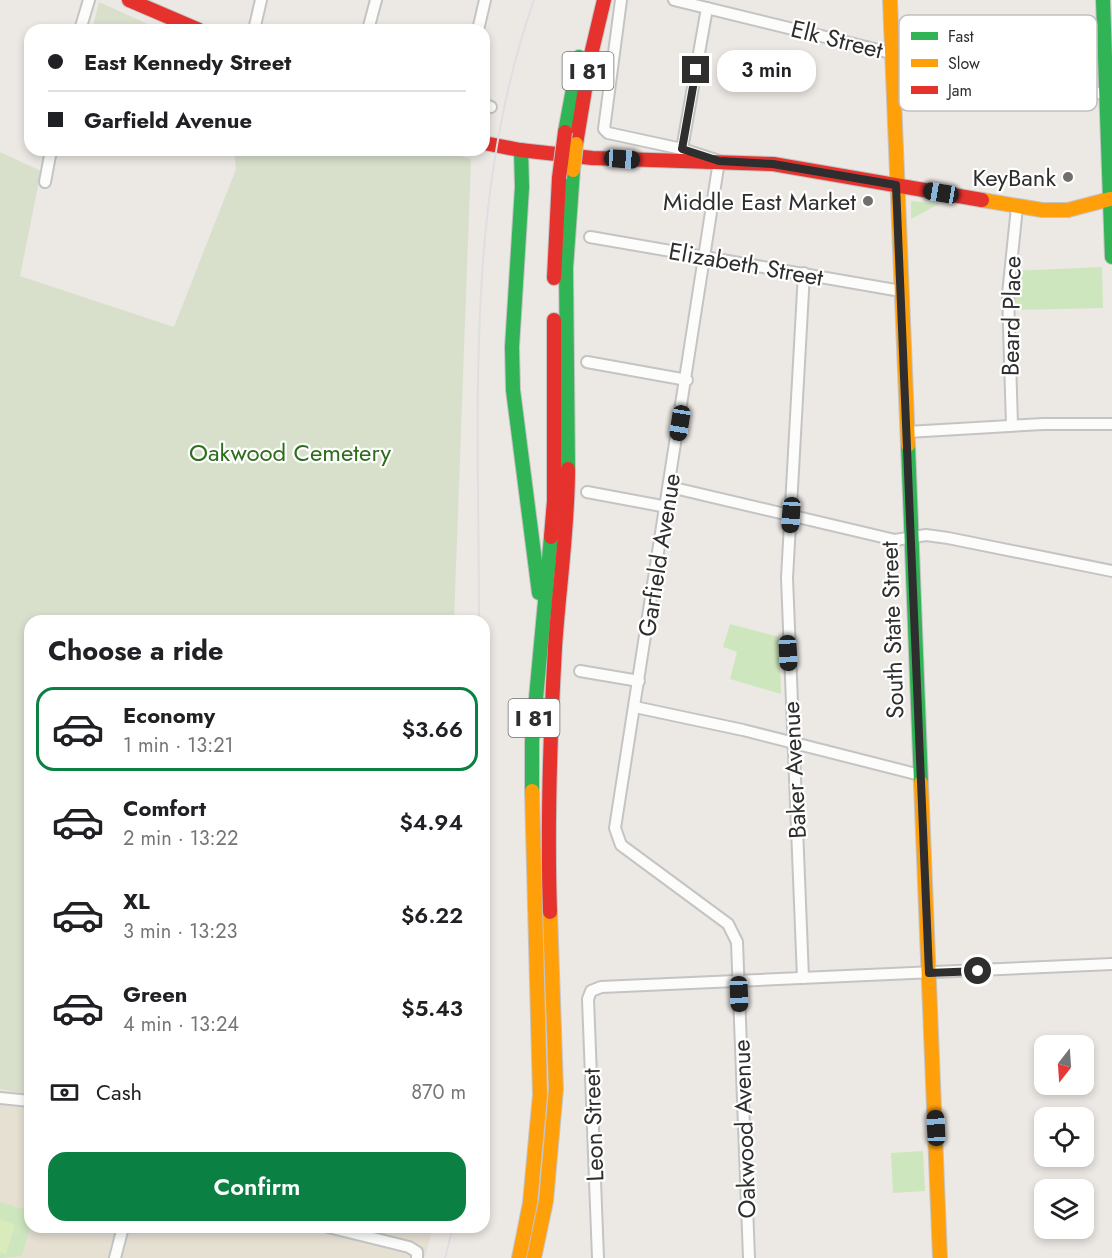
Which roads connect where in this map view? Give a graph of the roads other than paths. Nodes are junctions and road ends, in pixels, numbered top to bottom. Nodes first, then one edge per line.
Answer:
1 (89, 0) edge
2 (129, 0) edge
3 (261, 0) edge
4 (376, 0) edge
5 (485, 0) edge
6 (593, 0) edge
7 (604, 0) edge
8 (674, 0) edge
9 (890, 0) edge
10 (1103, 0) edge
11 (621, 2) edge
12 (707, 8) junction
13 (82, 24) edge
14 (185, 24) edge
15 (255, 24) edge
16 (370, 24) edge
17 (479, 24) edge
18 (893, 53) junction
19 (899, 54) edge
20 (1097, 93) edge
21 (1106, 95) junction
22 (490, 144) edge
23 (657, 144) junction
24 (682, 149) junction
25 (521, 150) junction
26 (50, 156) edge
27 (719, 161) junction
28 (654, 162) junction
29 (45, 182) dead end
30 (896, 185) junction
31 (1111, 198) edge
32 (1017, 207) junction
33 (590, 237) dead end
34 (705, 257) junction
35 (1112, 257) edge
36 (804, 273) junction
37 (901, 291) junction
38 (586, 362) dead end
39 (687, 380) junction
40 (1112, 424) edge
41 (1012, 425) junction
42 (907, 432) junction
43 (670, 487) junction
44 (587, 492) dead end
45 (667, 507) junction
46 (791, 515) junction
47 (911, 538) junction
48 (1112, 571) edge
49 (544, 615) junction
50 (580, 671) dead end
51 (639, 681) junction
52 (635, 707) junction
53 (793, 743) junction
54 (920, 775) junction
55 (618, 841) joint
56 (1112, 964) edge
57 (929, 973) junction
58 (803, 978) junction
59 (739, 981) junction
60 (0, 1098) edge
61 (24, 1100) edge
62 (121, 1233) edge
63 (354, 1233) edge
64 (417, 1255) edge
65 (115, 1258) edge
66 (519, 1258) edge
67 (534, 1258) edge
68 (598, 1258) edge
69 (749, 1258) edge
70 (940, 1258) edge

1 - 13 street
2 - 14 main road
3 - 15 street
4 - 16 street
5 - 17 street
6 - 49 main road, I 81, bridge
7 - 67 main road, I 81, bridge
8 - 12 street, Elk Street
9 - 18 main road, South State Street
10 - 21 main road
11 - 23 street
12 - 18 street, Elk Street
12 - 24 street
18 - 19 street, Elk Street
18 - 30 main road, South State Street
20 - 21 street, Elk Street
21 - 31 main road
22 - 25 main road
23 - 24 street
23 - 28 street
24 - 27 street
25 - 28 main road
25 - 49 main road
26 - 29 street
27 - 28 main road
27 - 30 main road
27 - 34 street, Garfield Avenue
30 - 32 main road
30 - 37 main road, South State Street
31 - 32 main road
31 - 35 main road
32 - 41 street, Beard Place
33 - 34 street, Elizabeth Street
34 - 36 street, Elizabeth Street
34 - 39 street, Garfield Avenue
36 - 37 street, Elizabeth Street
36 - 46 street, Baker Avenue
37 - 42 main road, South State Street
38 - 39 street
39 - 43 street, Garfield Avenue
40 - 41 street
41 - 42 street
42 - 47 main road, South State Street
43 - 45 street, Garfield Avenue
43 - 46 street
44 - 45 street
45 - 51 street, Garfield Avenue
46 - 47 street
46 - 53 street, Baker Avenue
47 - 48 street
47 - 54 main road, South State Street
49 - 66 main road, I 81
50 - 51 street
51 - 52 street, Garfield Avenue
52 - 53 street
52 - 55 street, Garfield Avenue
53 - 54 street
53 - 58 street, Baker Avenue
54 - 57 main road, South State Street
55 - 59 street, Oakwood Avenue
56 - 57 street
57 - 58 street
57 - 70 main road, South State Street
58 - 59 street
59 - 68 street, Leon Street
59 - 69 street, Oakwood Avenue
60 - 61 street
62 - 65 street
63 - 64 street

